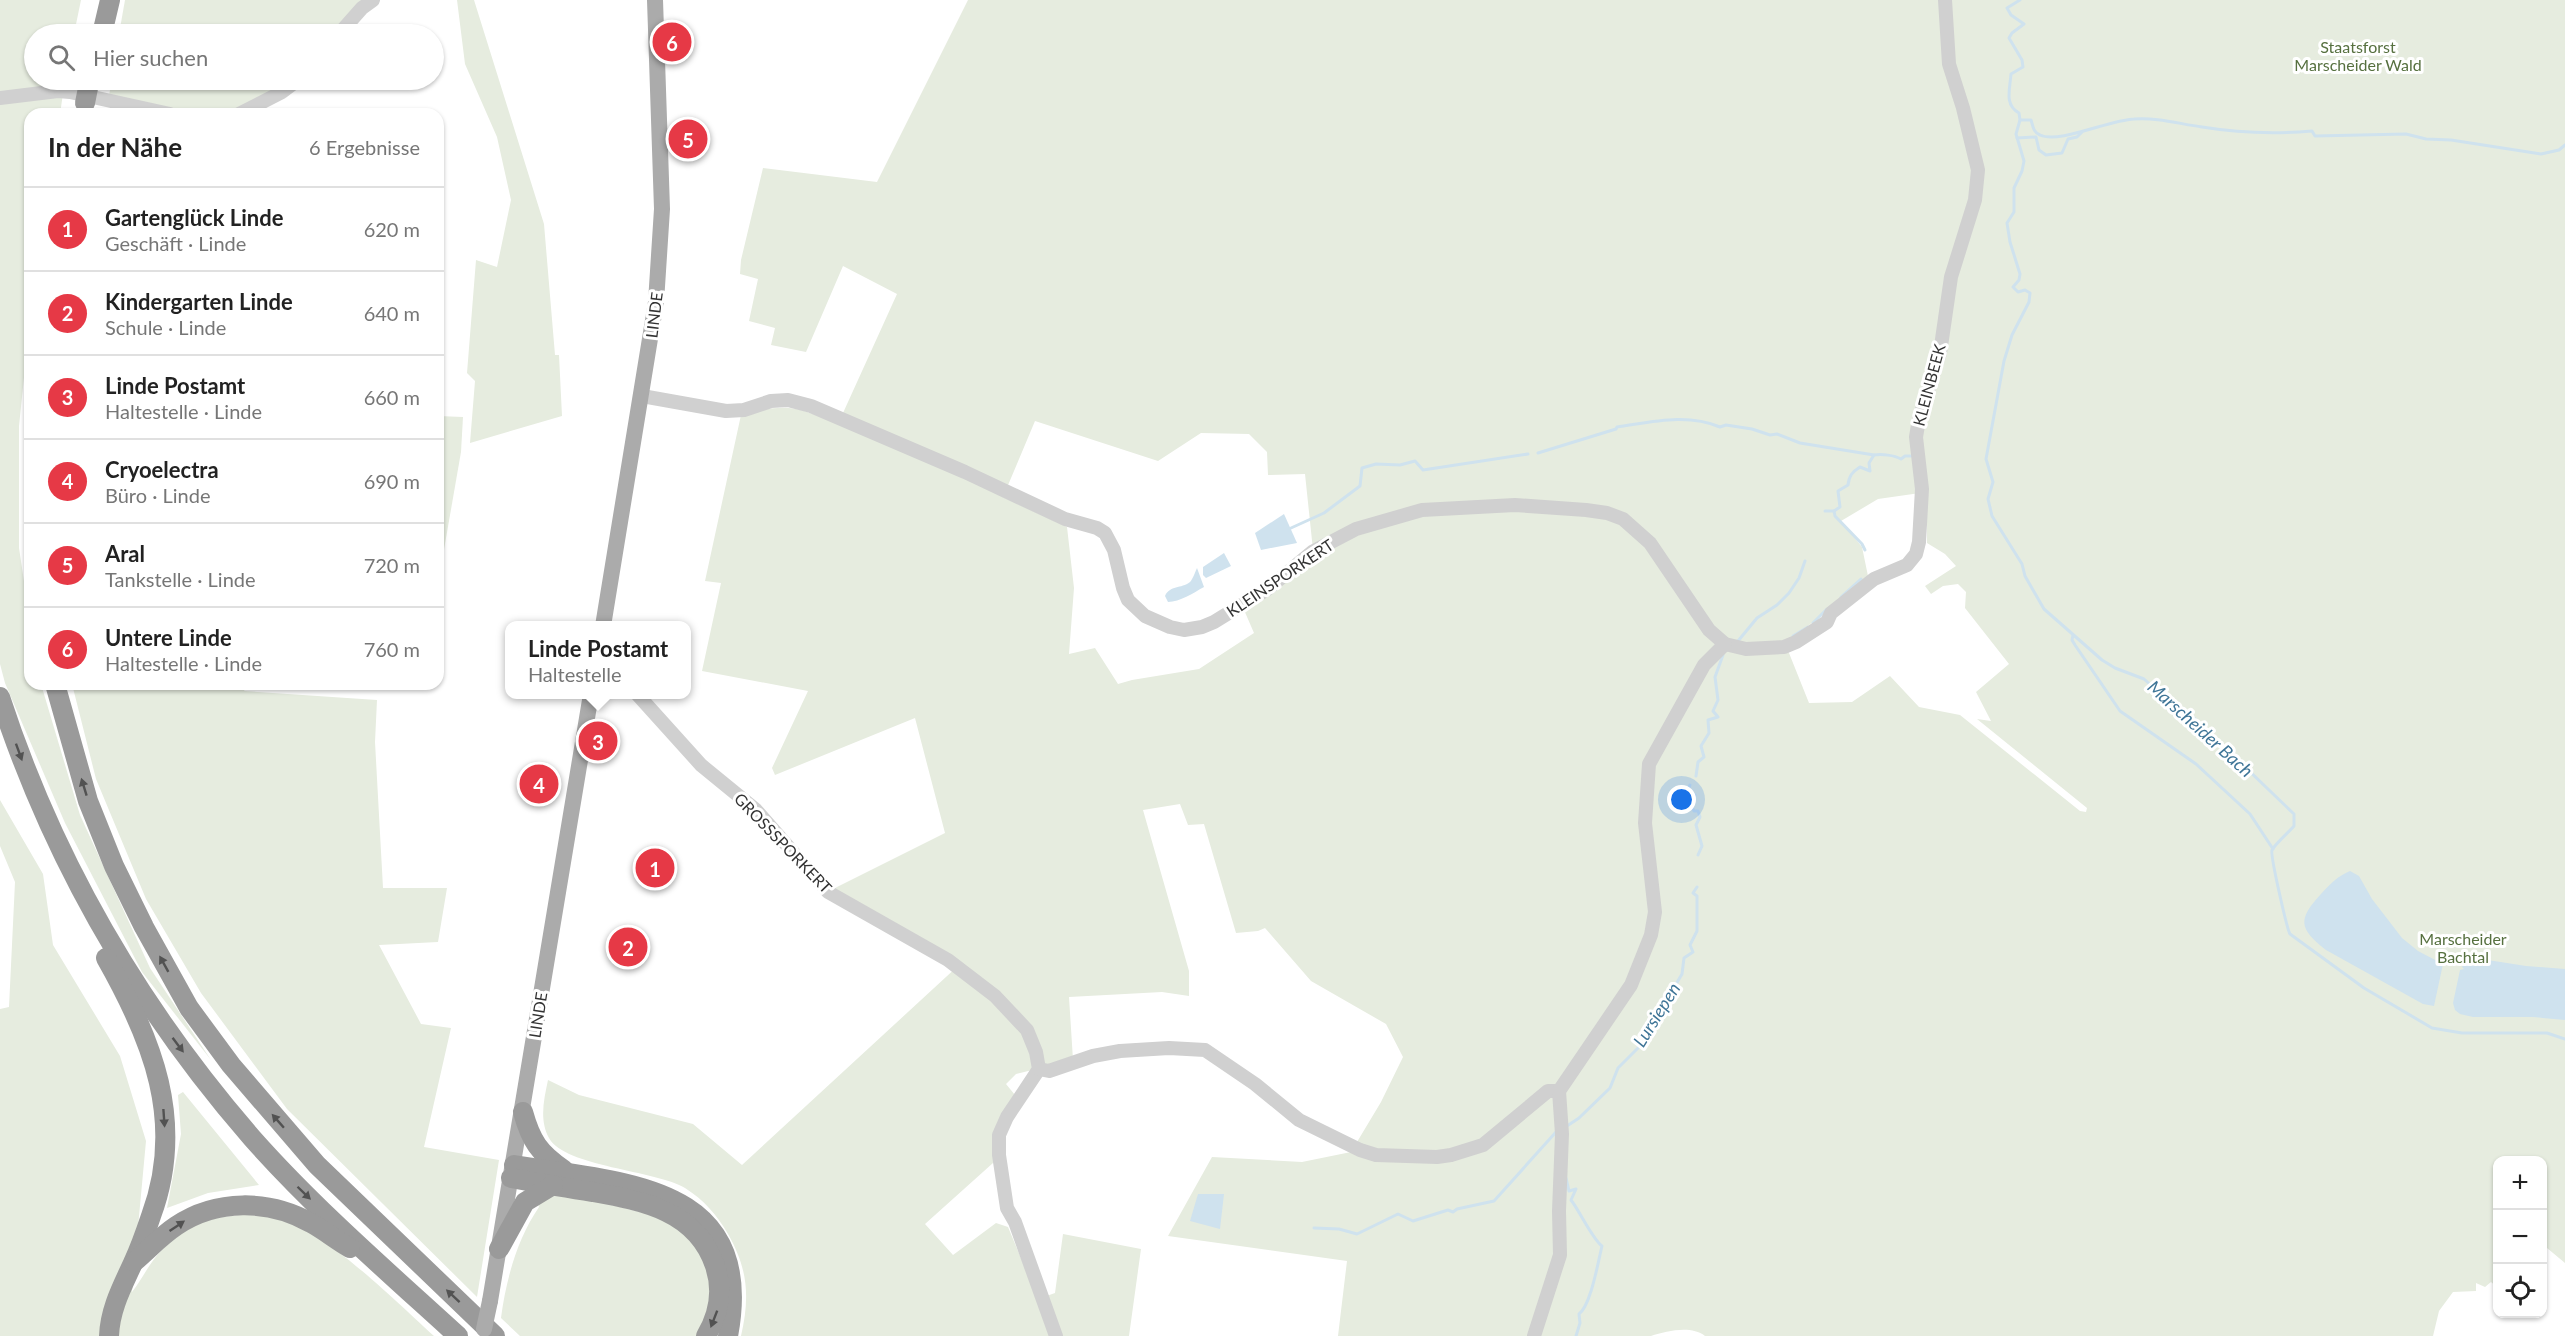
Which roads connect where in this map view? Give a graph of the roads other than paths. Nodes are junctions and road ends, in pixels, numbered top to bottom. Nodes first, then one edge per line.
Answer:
1 (110, 0) edge
2 (373, 0) edge
3 (655, 0) edge
4 (1945, 0) edge
5 (104, 24) edge
6 (348, 24) edge
7 (285, 90) edge
8 (0, 98) edge
9 (143, 108) edge
10 (251, 108) edge
11 (642, 396) junction
12 (604, 621) edge
13 (1725, 644) junction
14 (57, 690) edge
15 (0, 697) edge
16 (590, 699) edge
17 (642, 699) edge
18 (100, 926) junction
19 (1039, 1069) junction
20 (1559, 1091) junction
21 (523, 1112) junction
22 (513, 1172) junction
23 (569, 1173) junction
24 (553, 1185) junction
25 (499, 1249) junction
26 (132, 1264) junction
27 (381, 1266) junction
28 (109, 1336) edge
29 (458, 1336) edge
30 (483, 1336) edge
31 (495, 1336) edge
32 (706, 1336) edge
33 (728, 1336) edge
34 (1056, 1336) edge
35 (1534, 1336) edge

1 - 5 highway
2 - 6 street
3 - 11 main road, LINDE
4 - 13 street, KLEINBEEK
7 - 10 street
8 - 9 street
11 - 12 main road, LINDE
11 - 13 street, KLEINSPORKERT
13 - 20 street
31 -> 14 highway
15 -> 18 highway
16 - 21 main road, LINDE
17 - 19 street, GROSSSPORKERT
18 -> 26 highway
18 -> 27 highway
19 - 20 street
19 - 34 street
20 - 35 street
21 - 22 main road, LINDE
21 - 23 highway
22 - 23 highway
22 - 24 highway
22 - 25 main road, LINDE
23 - 33 highway
24 - 25 highway
24 -> 32 highway
25 - 30 main road, LINDE, bridge
26 -> 27 highway
26 - 28 highway
27 - 29 highway

